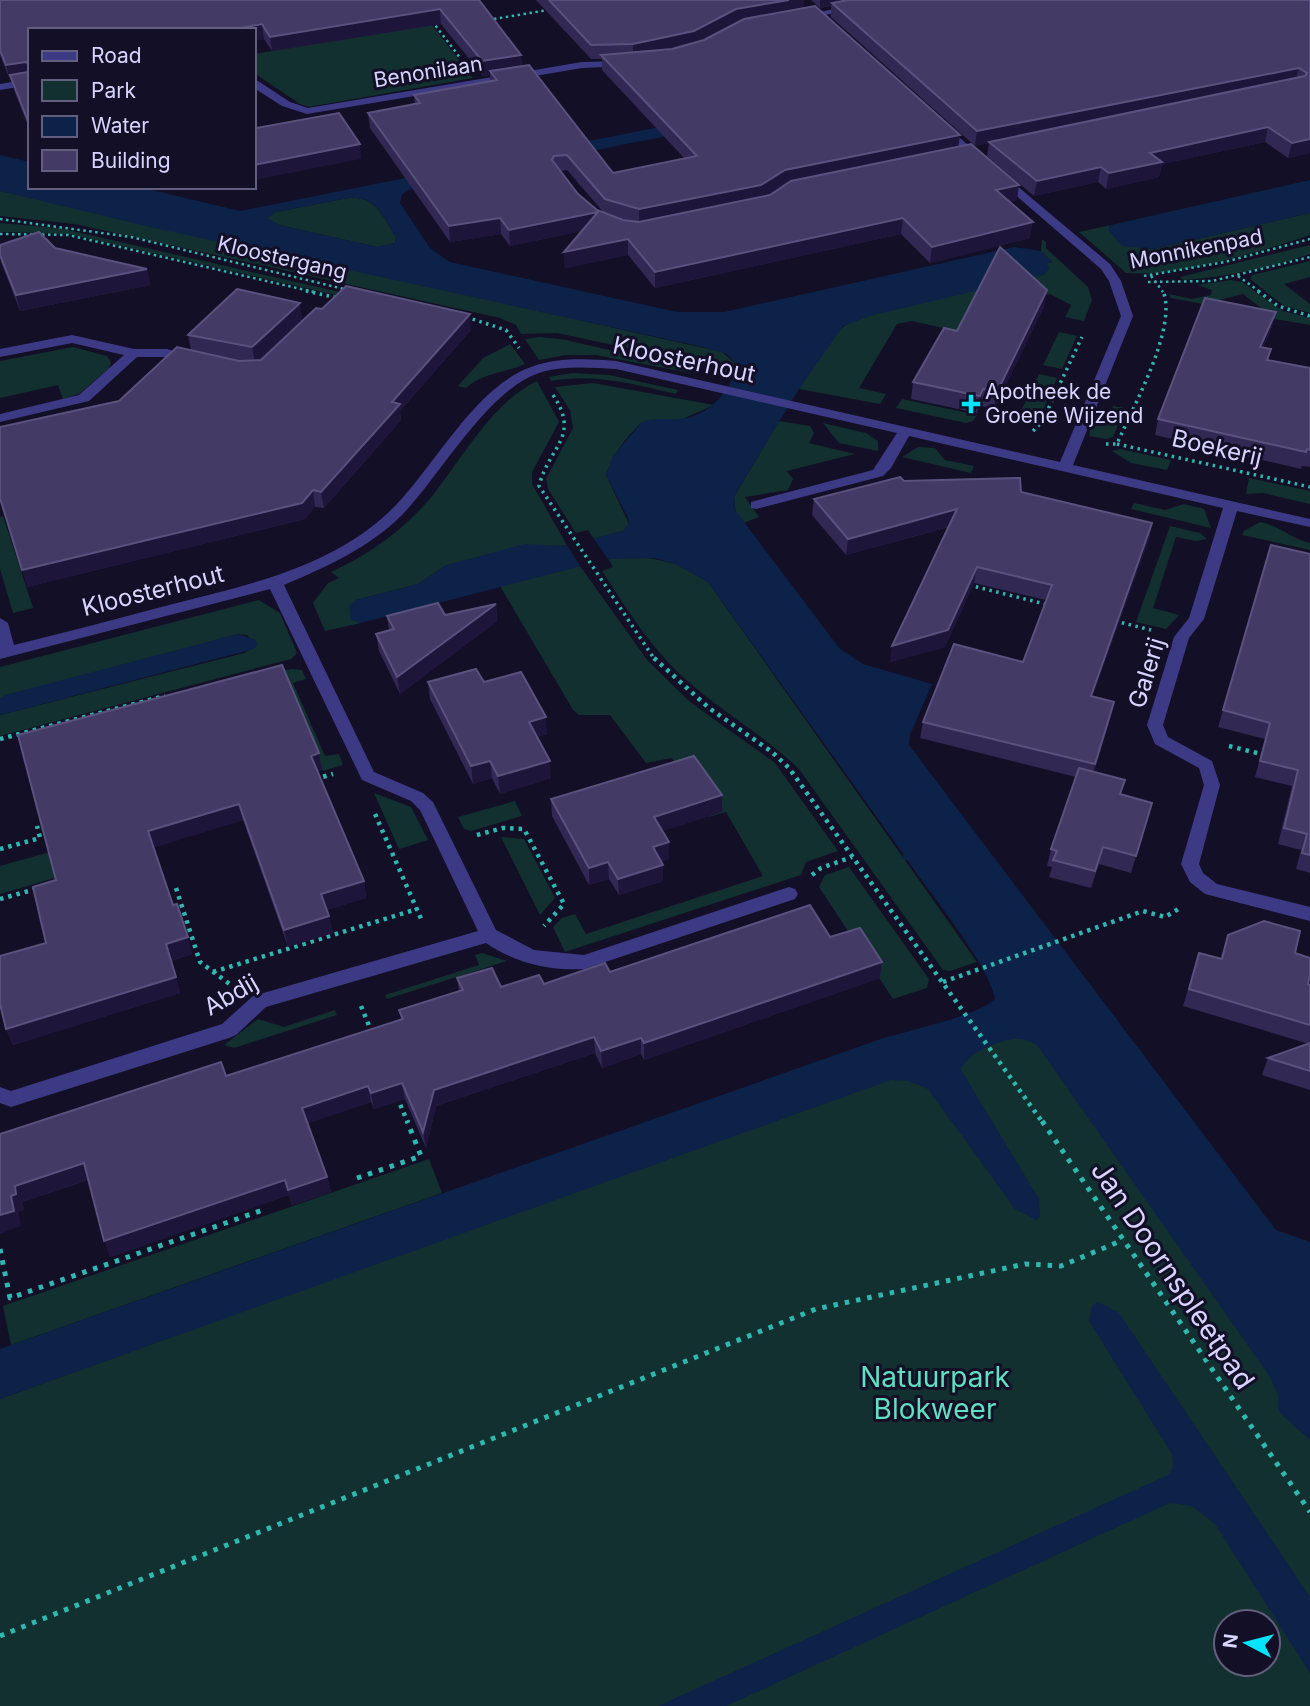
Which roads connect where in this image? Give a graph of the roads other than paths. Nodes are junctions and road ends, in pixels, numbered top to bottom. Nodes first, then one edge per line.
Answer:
1 (895, 0) edge
2 (791, 19) edge
3 (633, 64) edge
4 (28, 82) edge
5 (256, 84) edge
6 (0, 87) edge
7 (934, 120) edge
8 (987, 152) edge
9 (974, 155) junction
10 (960, 157) edge
11 (0, 352) edge
12 (134, 353) junction
13 (209, 363) edge
14 (0, 418) edge
15 (904, 432) junction
16 (1065, 468) junction
17 (756, 505) dead end
18 (1231, 506) junction
19 (1310, 523) edge
20 (275, 583) junction
21 (0, 623) edge
22 (4, 653) edge
23 (789, 894) road end
24 (1310, 914) edge
25 (489, 935) junction
26 (0, 1095) edge

1 - 2 street
3 - 5 street, Benonilaan
4 - 6 street
7 - 9 street
8 - 9 street
9 - 10 street
9 - 16 street
11 - 12 street
12 - 13 street
12 - 14 street
15 - 16 street, Kloosterhout
15 - 17 street
15 - 20 street, Kloosterhout
16 - 18 street, Kloosterhout
18 - 19 street, Kloosterhout
18 - 24 street, Galerij
20 - 22 street, Kloosterhout
20 - 25 street
21 - 22 street
23 - 25 street
25 - 26 street, Abdij

